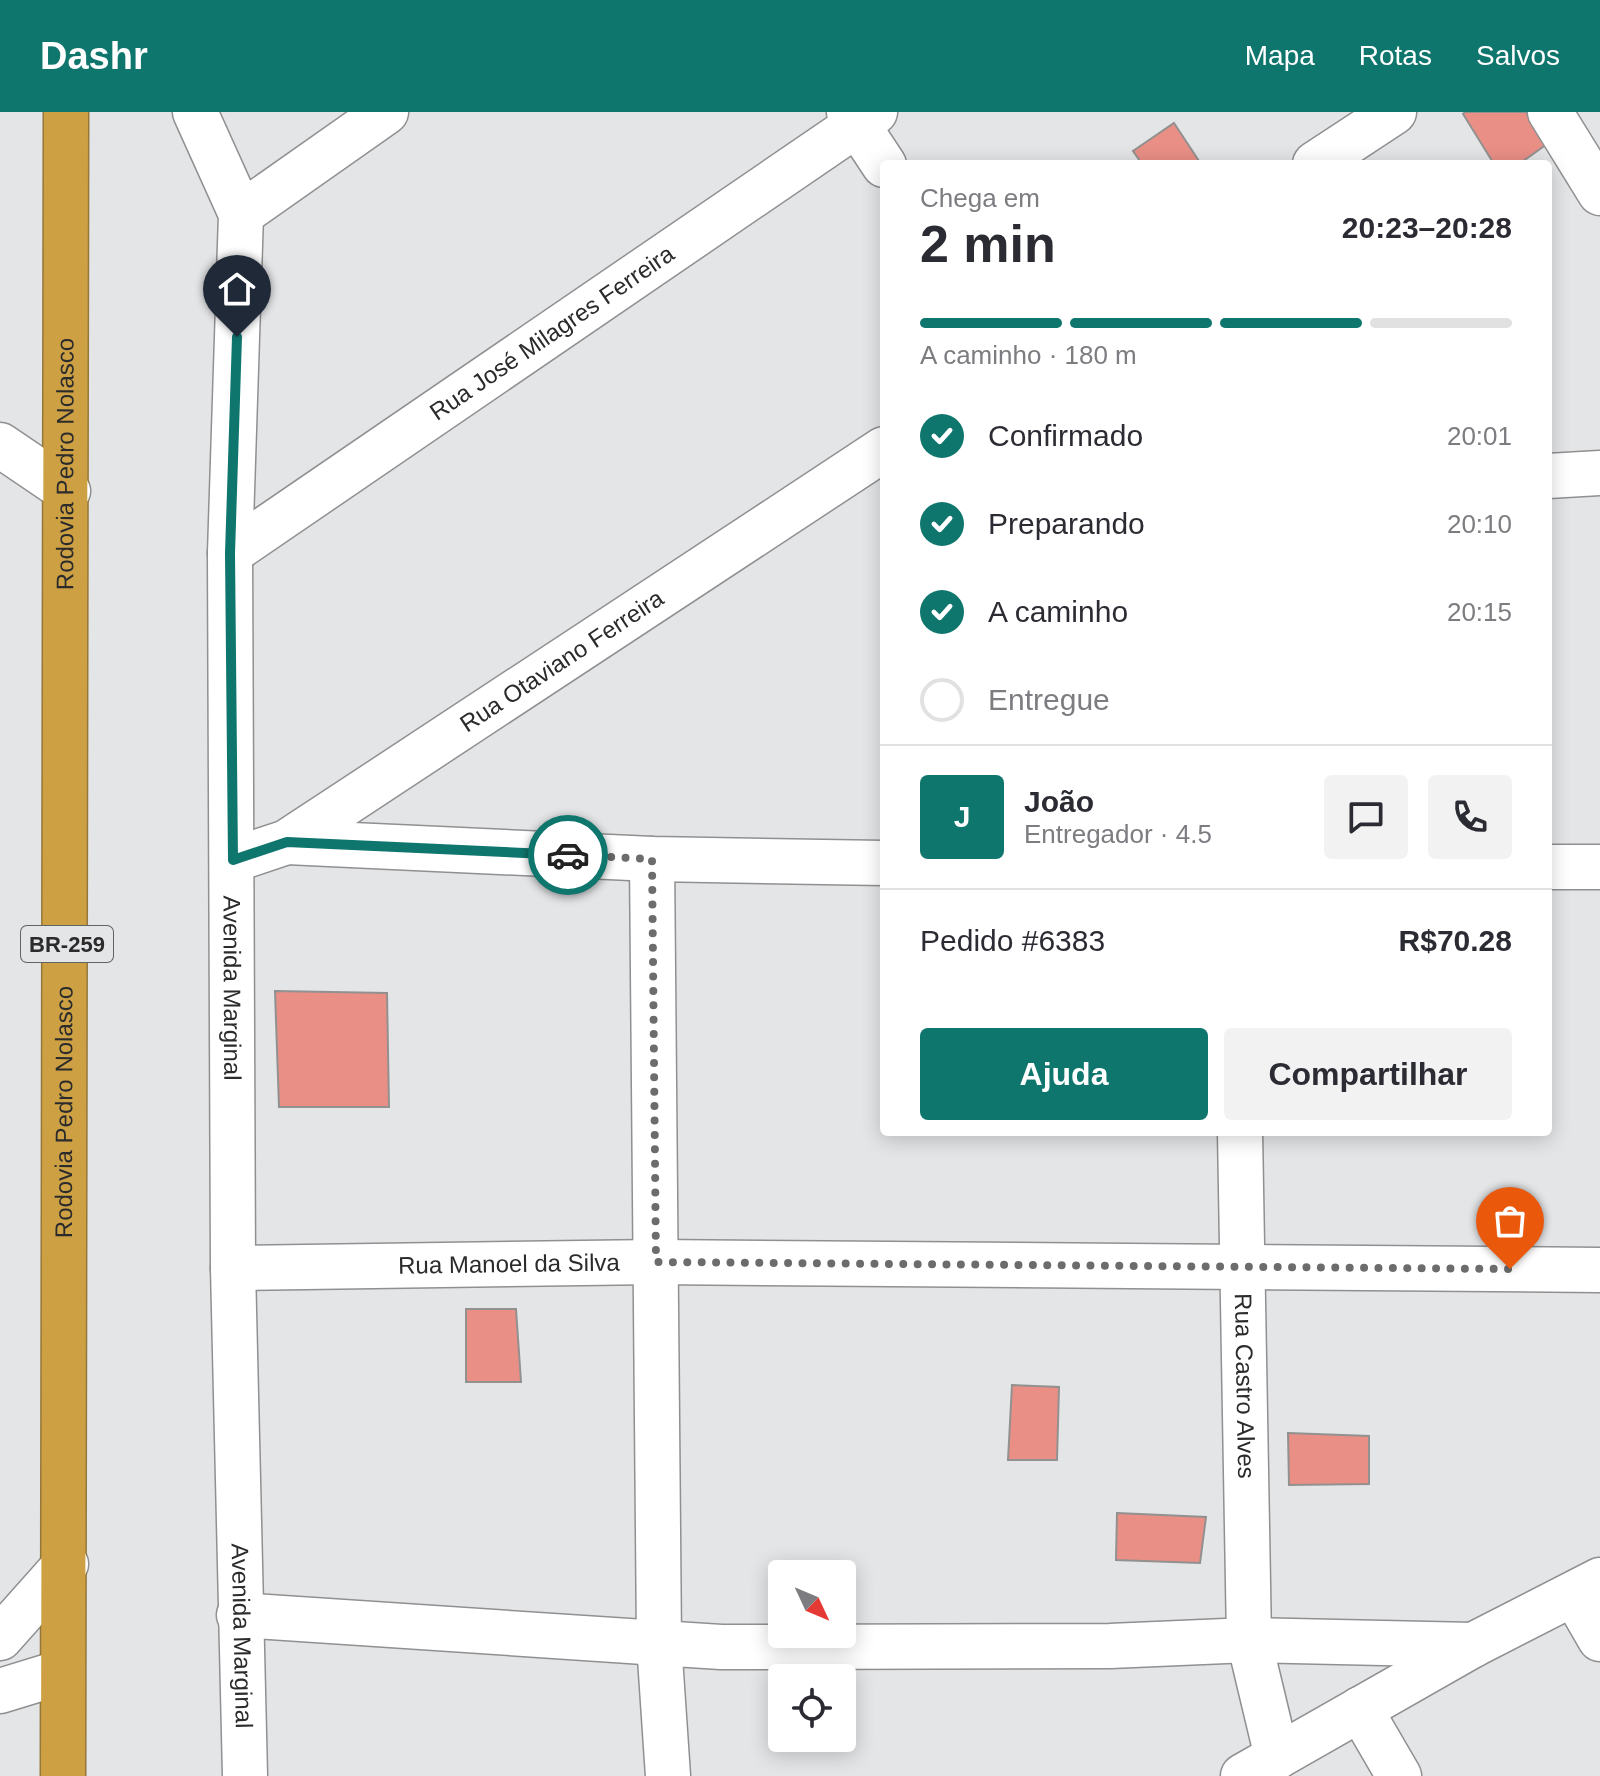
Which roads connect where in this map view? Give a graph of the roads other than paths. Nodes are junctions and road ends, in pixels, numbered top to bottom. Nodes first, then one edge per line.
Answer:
1 (66, 112) edge
2 (195, 112) edge
3 (386, 112) edge
4 (1394, 112) edge
5 (1550, 112) edge
6 (860, 116) edge
7 (882, 160) edge
8 (1321, 160) edge
9 (1600, 193) edge
10 (241, 214) junction
11 (0, 445) edge
12 (880, 452) edge
13 (1600, 473) edge
14 (1552, 476) edge
15 (68, 491) junction
16 (230, 553) junction
17 (287, 842) junction
18 (652, 859) junction
19 (233, 860) junction
20 (880, 863) edge
21 (1552, 867) edge
22 (1600, 867) edge
23 (1240, 1136) edge
24 (656, 1262) junction
25 (1242, 1267) junction
26 (233, 1268) junction
27 (1600, 1270) edge
28 (66, 1564) junction
29 (1587, 1587) edge
30 (239, 1615) junction
31 (0, 1638) edge
32 (1600, 1639) edge
33 (1249, 1640) junction
34 (659, 1643) junction
35 (1473, 1645) junction
36 (62, 1672) junction
37 (0, 1691) edge
38 (1360, 1709) junction
39 (1260, 1766) edge
40 (63, 1776) edge
41 (245, 1776) edge
42 (668, 1776) edge
43 (1399, 1776) edge

1 - 15 highway, Rodovia Pedro Nolasco / BR-259
2 - 10 street, Avenida Marginal
3 - 10 street
4 - 8 street
5 - 9 street
6 - 7 street
6 - 16 street, Rua José Milagres Ferreira
10 - 16 street, Avenida Marginal
11 - 15 street
12 - 17 street, Rua Otaviano Ferreira
13 - 14 street
15 - 28 highway, Rodovia Pedro Nolasco / BR-259
16 - 19 street, Avenida Marginal
17 - 18 street
17 - 19 street, Rua Otaviano Ferreira
18 - 20 street
18 - 24 street
19 - 26 street, Avenida Marginal
21 - 22 street
23 - 25 street, Rua Castro Alves
24 - 25 street, Rua Manoel da Silva
24 - 26 street, Rua Manoel da Silva
24 - 34 street
25 - 27 street, Rua Manoel da Silva
25 - 33 street, Rua Castro Alves
26 - 30 street, Avenida Marginal
28 - 31 street
28 - 36 highway, Rodovia Pedro Nolasco / BR-259
29 - 32 street
29 - 35 street
30 - 34 street
30 - 41 street, Avenida Marginal
33 - 34 street
33 - 35 street
33 - 39 street, Rua Castro Alves
34 - 42 street
35 - 38 street
36 - 37 street
36 - 40 highway, Rodovia Pedro Nolasco / BR-259
38 - 39 street
38 - 43 street

